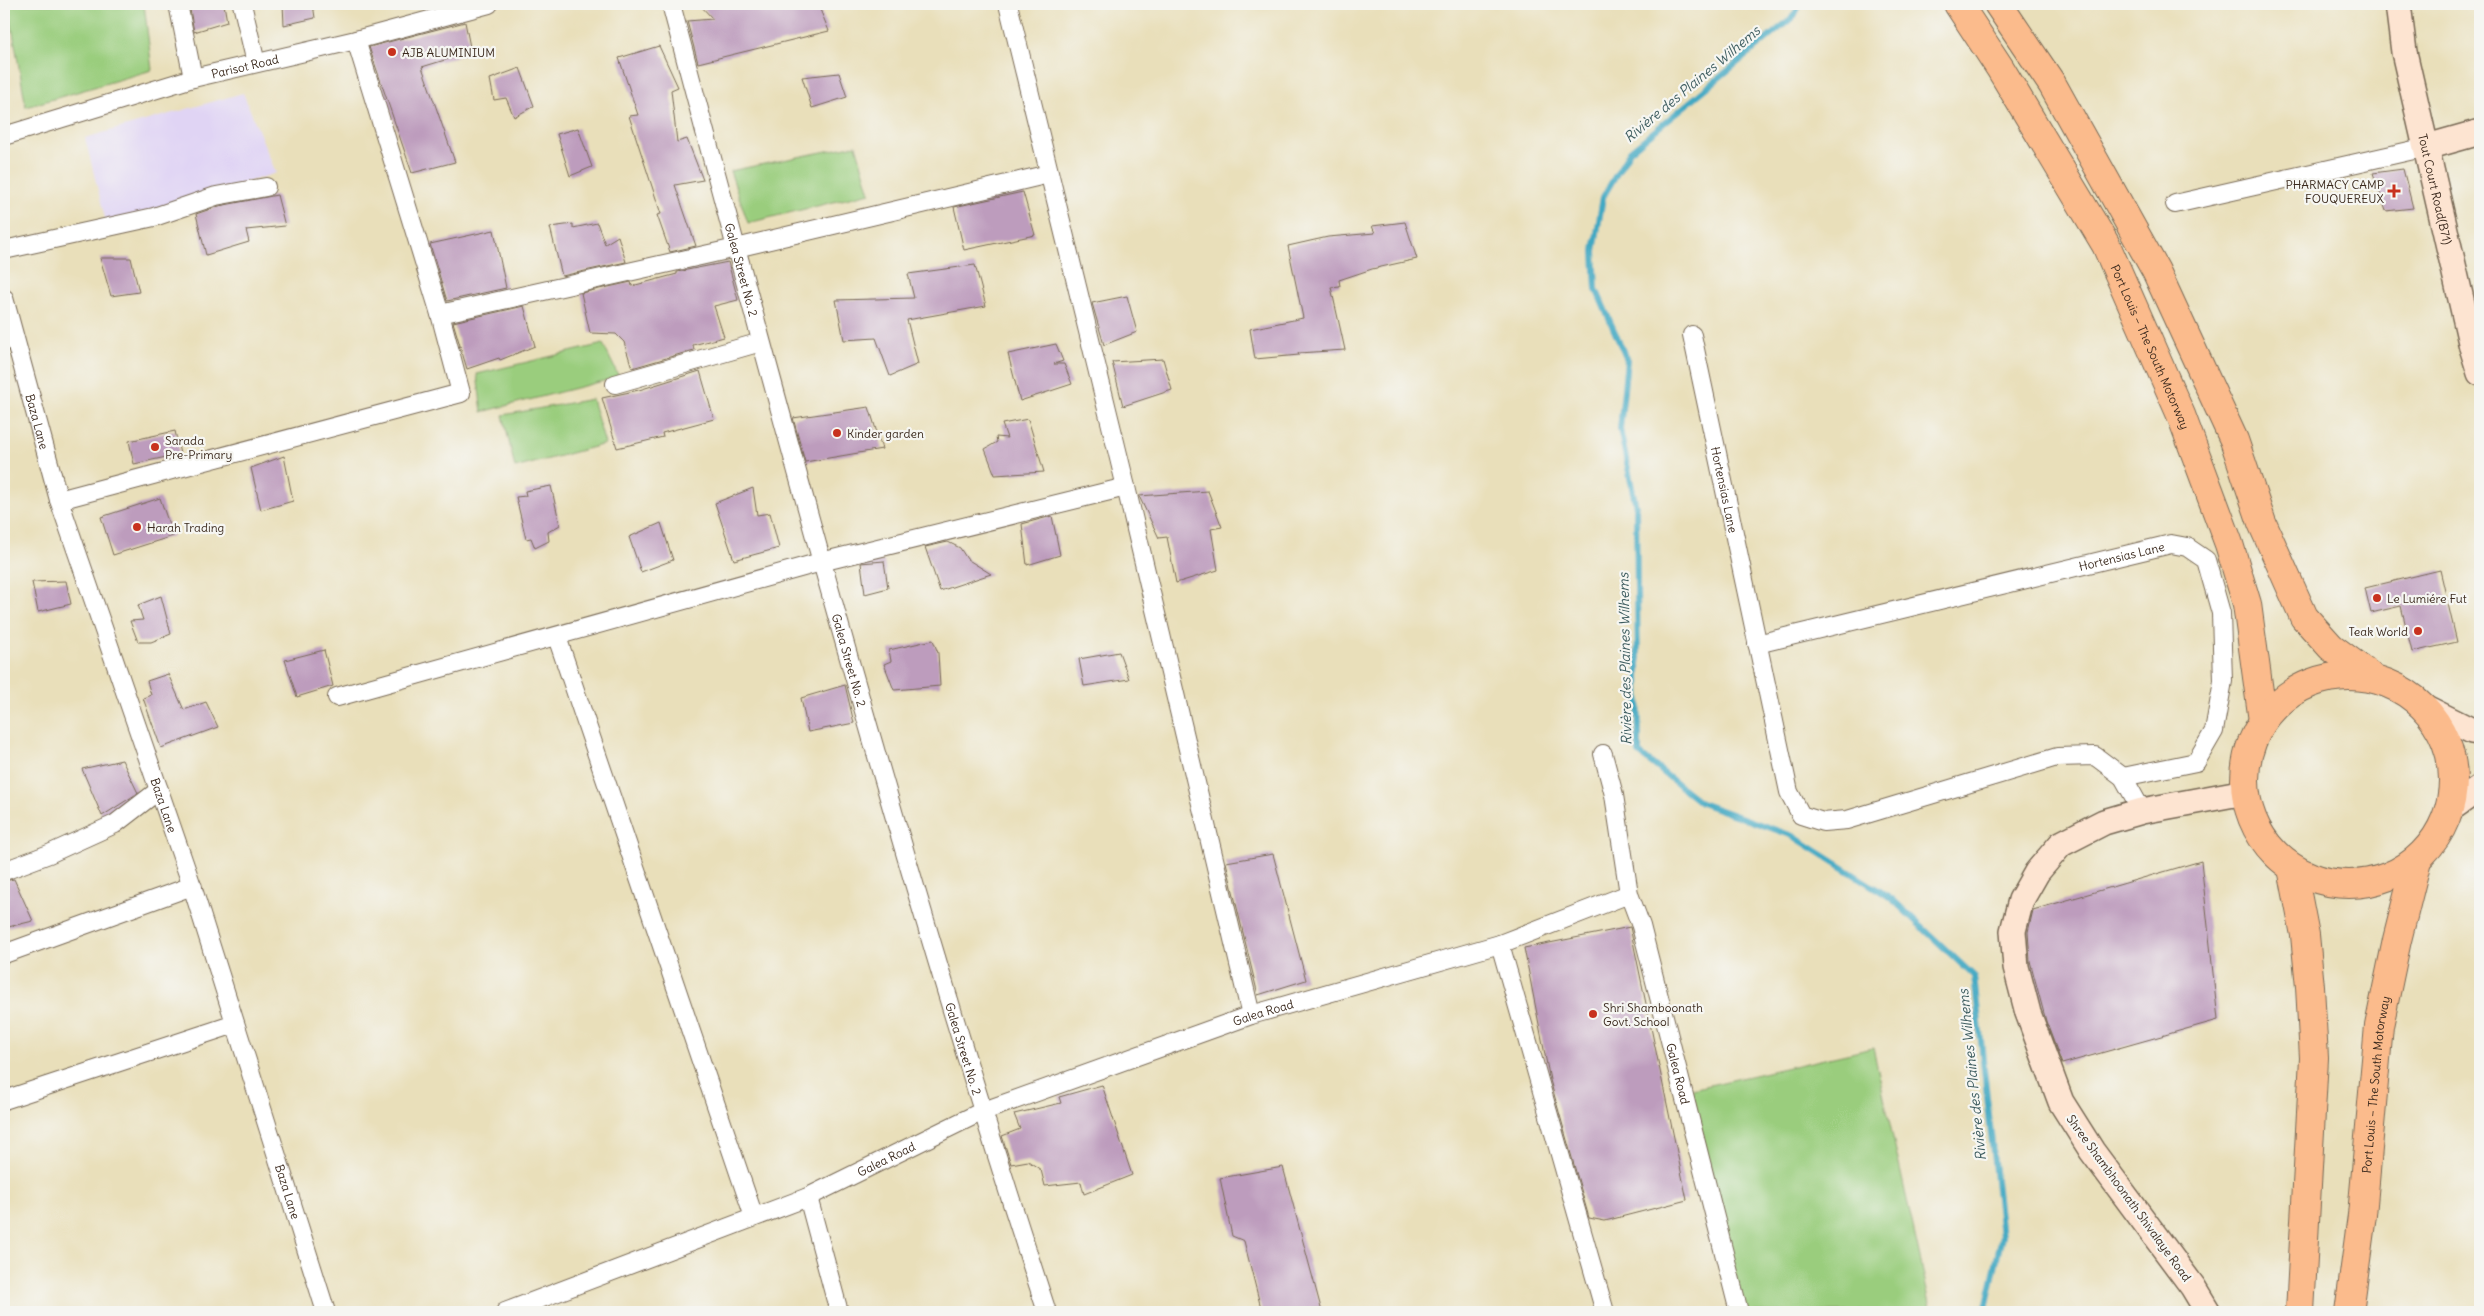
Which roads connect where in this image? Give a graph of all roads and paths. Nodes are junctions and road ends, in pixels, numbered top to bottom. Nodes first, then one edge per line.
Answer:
1 (178, 4) edge
2 (242, 4) edge
3 (489, 4) edge
4 (671, 4) edge
5 (1008, 4) edge
6 (1958, 4) edge
7 (1998, 4) edge
8 (2398, 4) edge
9 (442, 10) edge
10 (356, 40) junction
11 (256, 63) junction
12 (193, 78) junction
13 (2480, 132) edge
14 (4, 136) edge
15 (2428, 147) junction
16 (1049, 174) junction
17 (266, 187) dead end
18 (2175, 204) dead end
19 (736, 248) junction
20 (4, 250) edge
21 (4, 298) edge
22 (440, 314) junction
23 (1692, 335) dead end
24 (761, 342) junction
25 (2476, 346) edge
26 (2480, 373) edge
27 (615, 384) dead end
28 (1126, 487) junction
29 (59, 500) junction
30 (821, 562) junction
31 (557, 637) junction
32 (1757, 644) junction
33 (2373, 678) junction
34 (337, 697) dead end
35 (2424, 707) junction
36 (2262, 721) junction
37 (2480, 732) edge
38 (1603, 754) dead end
39 (2123, 777) junction
40 (2480, 788) edge
41 (159, 790) junction
42 (2245, 792) junction
43 (2450, 809) junction
44 (2142, 811) junction
45 (2417, 860) junction
46 (2292, 868) junction
47 (4, 871) edge
48 (193, 886) junction
49 (1629, 894) junction
50 (1500, 944) junction
51 (4, 954) edge
52 (1251, 1015) junction
53 (236, 1024) junction
54 (4, 1100) edge
55 (981, 1112) junction
56 (808, 1197) junction
57 (754, 1217) junction
58 (326, 1312) edge
59 (505, 1312) edge
60 (839, 1312) edge
61 (1047, 1312) edge
62 (1605, 1312) edge
63 (1739, 1312) edge
64 (2208, 1312) edge
65 (2300, 1312) edge
66 (2349, 1312) edge

1 - 12 street
2 - 11 street
3 - 9 street, Parisot Road
4 - 19 street, Galea Street No. 2
5 - 16 street
6 - 36 highway, Port Louis – The South Motorway
7 - 33 highway
8 - 15 street, Tout Court Road(B71)
9 - 10 street, Parisot Road
10 - 11 street, Parisot Road
10 - 22 street
11 - 12 street, Parisot Road
12 - 14 street, Parisot Road
13 - 15 street
15 - 18 street
15 - 25 street, Tout Court Road(B71)
16 - 19 street
16 - 28 street
17 - 20 street
19 - 22 street
19 - 24 street, Galea Street No. 2
21 - 29 street, Baza Lane
22 - 29 street
23 - 32 street, Hortensias Lane
24 - 27 street
24 - 30 street, Galea Street No. 2
25 - 26 street, Tout Court Road(B71)
28 - 30 street
28 - 52 street
29 - 41 street, Baza Lane
30 - 31 street
30 - 55 street, Galea Street No. 2
31 - 34 street
31 - 57 street
32 - 39 street, Hortensias Lane
32 - 39 street, Hortensias Lane
33 - 35 highway
33 - 36 highway
35 - 37 street
35 - 43 highway
36 - 42 highway
38 - 49 street
39 - 44 street, Hortensias Lane
40 - 43 street
41 - 47 street
41 - 48 street, Baza Lane
42 - 44 street, Shree Shambhoonath Shivalaye Road
42 - 46 highway
43 - 45 highway
44 - 64 street, Shree Shambhoonath Shivalaye Road
45 - 46 highway
45 - 66 highway, Port Louis – The South Motorway
46 - 65 highway
48 - 51 street
48 - 53 street, Baza Lane
49 - 50 street, Galea Road
49 - 63 street, Galea Road
50 - 52 street, Galea Road
50 - 62 street
52 - 55 street, Galea Road
53 - 54 street
53 - 58 street, Baza Lane
55 - 56 street, Galea Road
55 - 61 street, Galea Street No. 2
56 - 57 street, Galea Road
56 - 60 street
57 - 59 street, Galea Road

